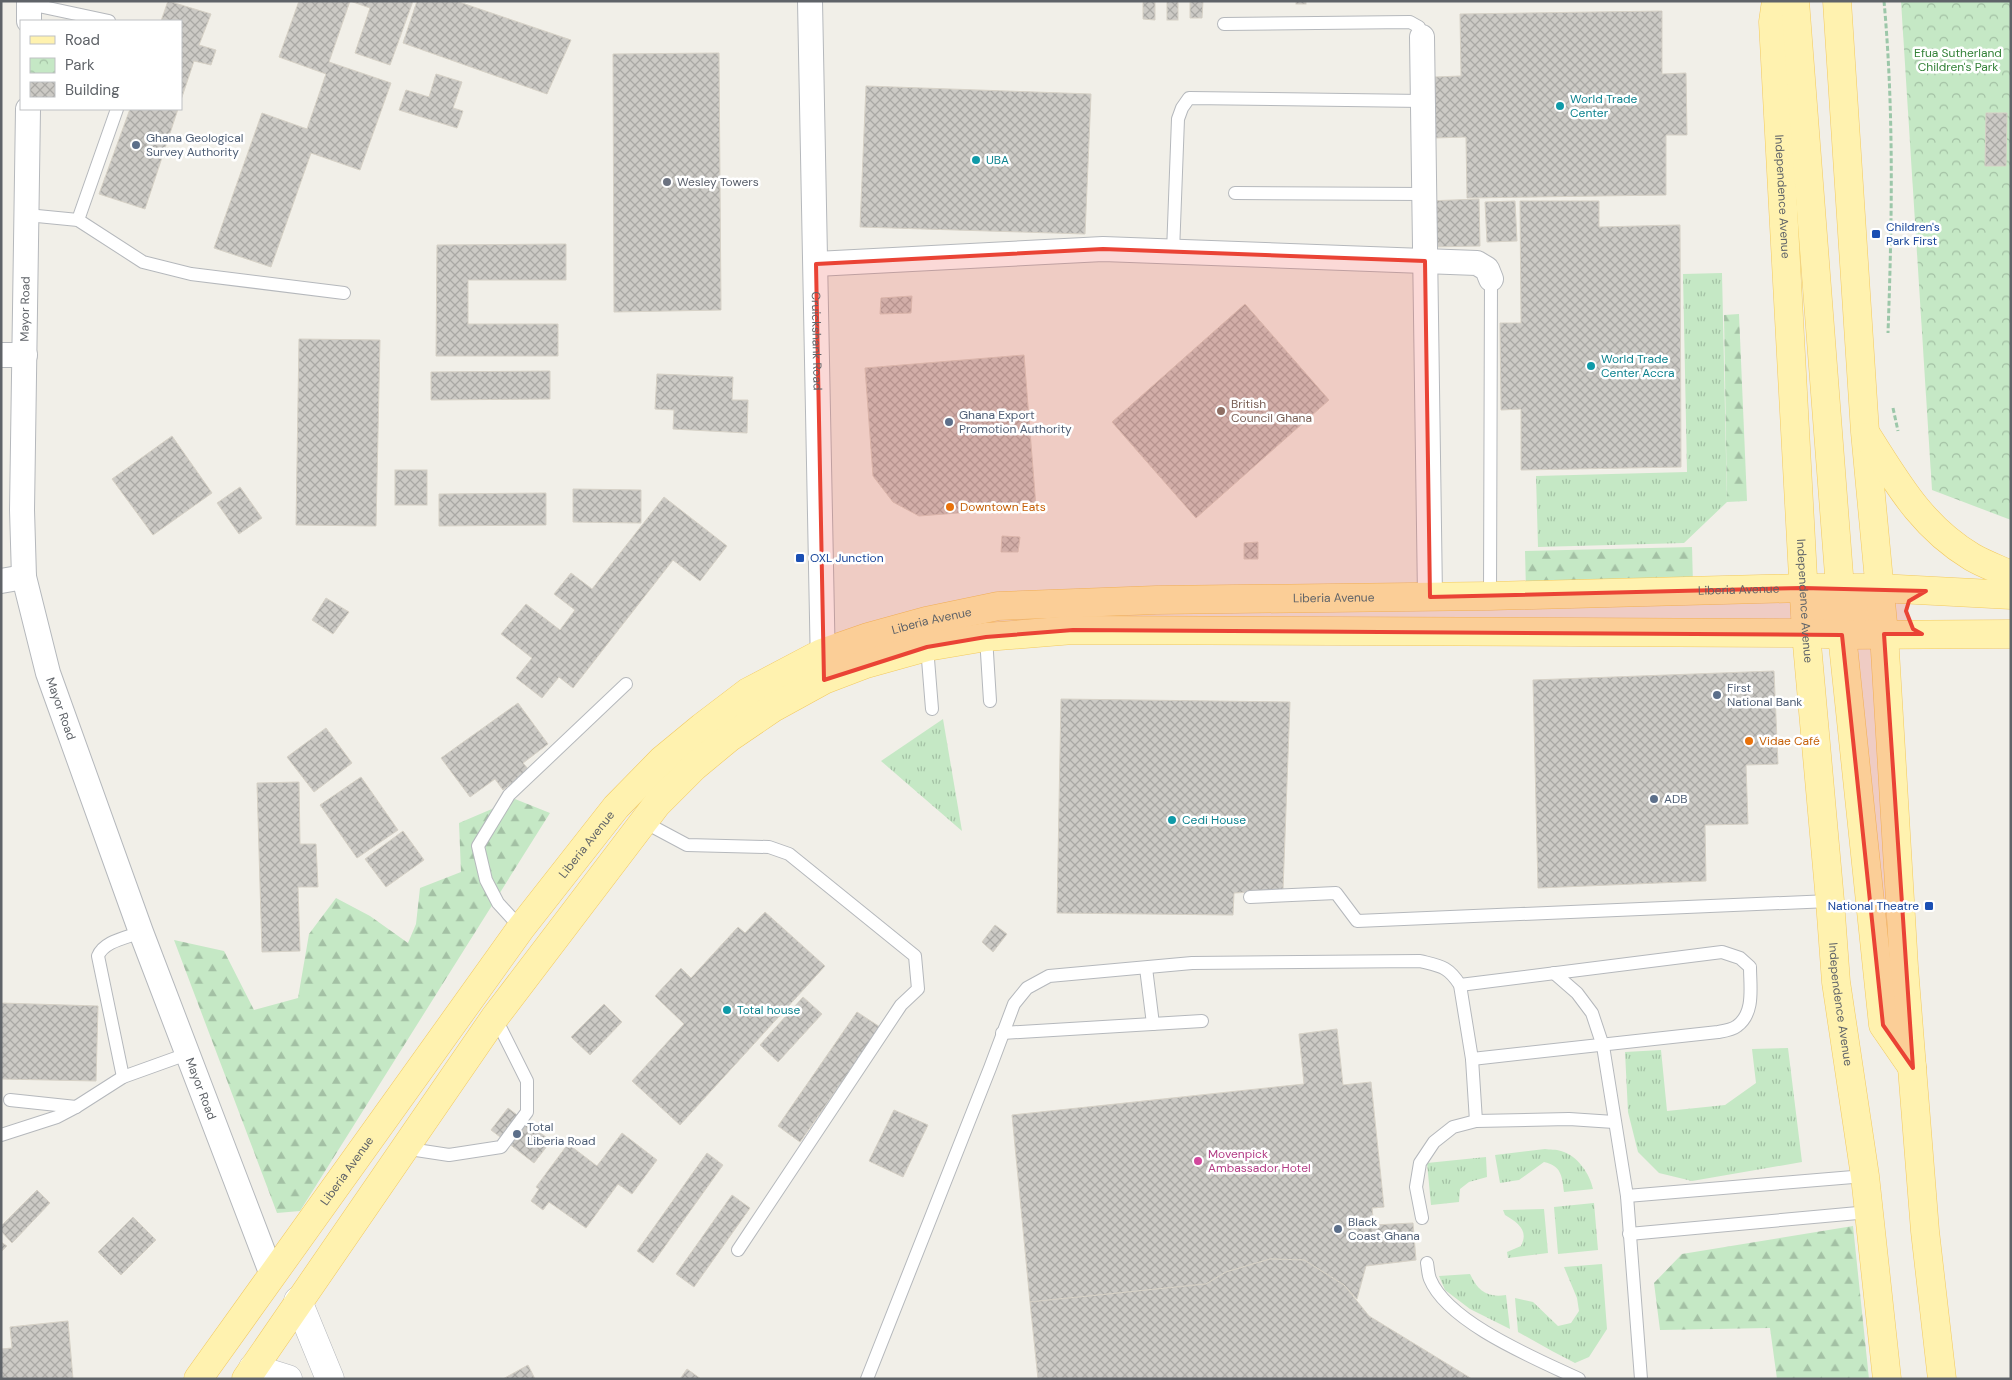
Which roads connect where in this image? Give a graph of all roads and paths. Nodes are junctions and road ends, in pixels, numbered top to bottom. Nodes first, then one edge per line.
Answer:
1 (810, 1) edge
2 (1776, 1) edge
3 (1795, 1) edge
4 (1837, 1) edge
5 (1884, 1) edge
6 (29, 9) edge
7 (102, 20) edge
8 (1224, 24) dead end
9 (1422, 37) joint
10 (1423, 101) junction
11 (28, 110) edge
12 (116, 110) edge
13 (1235, 192) dead end
14 (1424, 194) junction
15 (27, 215) junction
16 (78, 220) junction
17 (1173, 252) junction
18 (1425, 262) junction
19 (816, 264) junction
20 (1491, 280) joint
21 (344, 292) dead end
22 (1888, 334) dead end
23 (1, 355) edge
24 (25, 355) junction
25 (1891, 402) dead end
26 (1865, 432) junction
27 (1900, 440) dead end
28 (2011, 574) edge
29 (24, 577) junction
30 (1, 581) edge
31 (1803, 588) junction
32 (1840, 588) junction
33 (1879, 588) junction
34 (1771, 589) junction
35 (1926, 591) junction
36 (2011, 595) edge
37 (1490, 596) junction
38 (1430, 597) junction
39 (1806, 633) junction
40 (1764, 634) junction
41 (1884, 634) junction
42 (1922, 634) junction
43 (2011, 634) edge
44 (1842, 635) junction
45 (986, 637) junction
46 (927, 647) junction
47 (822, 653) junction
48 (824, 680) junction
49 (626, 684) dead end
50 (990, 701) dead end
51 (932, 709) dead end
52 (644, 822) junction
53 (1250, 896) dead end
54 (1830, 901) junction
55 (521, 928) junction
56 (141, 932) junction
57 (1146, 968) junction
58 (1554, 973) junction
59 (1460, 985) junction
60 (495, 1017) junction
61 (1202, 1021) dead end
62 (1153, 1024) junction
63 (1002, 1034) junction
64 (1603, 1046) junction
65 (187, 1054) junction
66 (1472, 1059) junction
67 (1913, 1068) junction
68 (123, 1076) junction
69 (10, 1100) dead end
70 (76, 1107) junction
71 (1476, 1121) junction
72 (1614, 1122) junction
73 (1, 1135) edge
74 (403, 1148) junction
75 (1865, 1176) junction
76 (1627, 1196) junction
77 (1869, 1212) junction
78 (1422, 1218) dead end
79 (1629, 1234) junction
80 (738, 1250) dead end
81 (1427, 1263) dead end
82 (272, 1275) junction
83 (298, 1301) junction
84 (250, 1373) edge
85 (198, 1379) edge
86 (288, 1379) edge
87 (330, 1379) edge
88 (867, 1379) edge
89 (1579, 1379) edge
90 (1641, 1379) edge
91 (1887, 1379) edge
92 (1942, 1379) edge

1 - 19 street, Cruickshank Road
2 - 31 main road, Independence Avenue
3 - 32 main road
4 - 26 main road
5 - 22 path
6 - 7 lane
8 - 9 lane
9 - 10 street
10 - 14 street
10 - 17 lane
11 - 15 street, Mayor Road
12 - 16 lane
13 - 14 lane
14 - 18 street
15 - 16 lane
15 - 24 street, Mayor Road
16 - 21 lane
17 - 18 street
17 - 19 street
18 - 20 street
18 - 38 street
19 - 47 street, Cruickshank Road
20 - 37 lane
23 - 24 street
24 - 29 street, Mayor Road
25 - 27 path
26 - 28 main road
26 - 33 main road
29 - 30 street
29 - 56 street, Mayor Road
31 - 32 main road, Liberia Avenue
31 - 34 main road, Liberia Avenue
31 - 39 main road, Independence Avenue
31 - 44 main road
32 - 33 main road, Liberia Avenue
32 - 41 main road
33 - 35 main road, Liberia Avenue
33 - 41 main road
34 - 37 main road, Liberia Avenue
34 - 40 main road
35 - 36 main road, Liberia Avenue
35 - 42 main road
37 - 38 main road, Liberia Avenue
38 - 47 main road, Liberia Avenue
39 - 40 main road, Liberia Avenue
39 - 44 main road, Liberia Avenue
39 - 54 main road, Independence Avenue
40 - 45 main road, Liberia Avenue
41 - 42 main road, Liberia Avenue
41 - 44 main road, Liberia Avenue
41 - 67 main road
42 - 43 main road, Liberia Avenue
44 - 67 main road
45 - 46 main road, Liberia Avenue
45 - 50 lane
46 - 48 main road, Liberia Avenue
46 - 51 lane
47 - 48 street, Cruickshank Road
47 - 55 main road, Liberia Avenue
48 - 52 main road, Liberia Avenue
49 - 55 lane
52 - 60 main road, Liberia Avenue
52 - 80 lane
53 - 54 lane
54 - 75 main road, Independence Avenue
55 - 82 main road, Liberia Avenue
56 - 65 street, Mayor Road
56 - 68 lane
57 - 59 lane
57 - 62 lane
57 - 63 lane
58 - 59 lane
58 - 64 lane
58 - 64 lane
59 - 66 lane
60 - 74 main road, Liberia Avenue
60 - 74 lane
61 - 62 lane
62 - 63 lane
63 - 88 lane
64 - 66 lane
64 - 72 lane
65 - 68 lane
65 - 82 street, Mayor Road
66 - 71 lane
67 - 92 main road
68 - 70 lane
69 - 70 lane
70 - 73 lane
71 - 72 lane
71 - 78 lane
72 - 76 lane
74 - 83 main road, Liberia Avenue
75 - 76 lane
75 - 77 main road, Independence Avenue
76 - 79 lane
77 - 79 lane
77 - 91 main road, Independence Avenue
79 - 90 lane
81 - 89 lane
82 - 85 main road, Liberia Avenue
83 - 84 main road, Liberia Avenue
83 - 87 street
84 - 86 street

